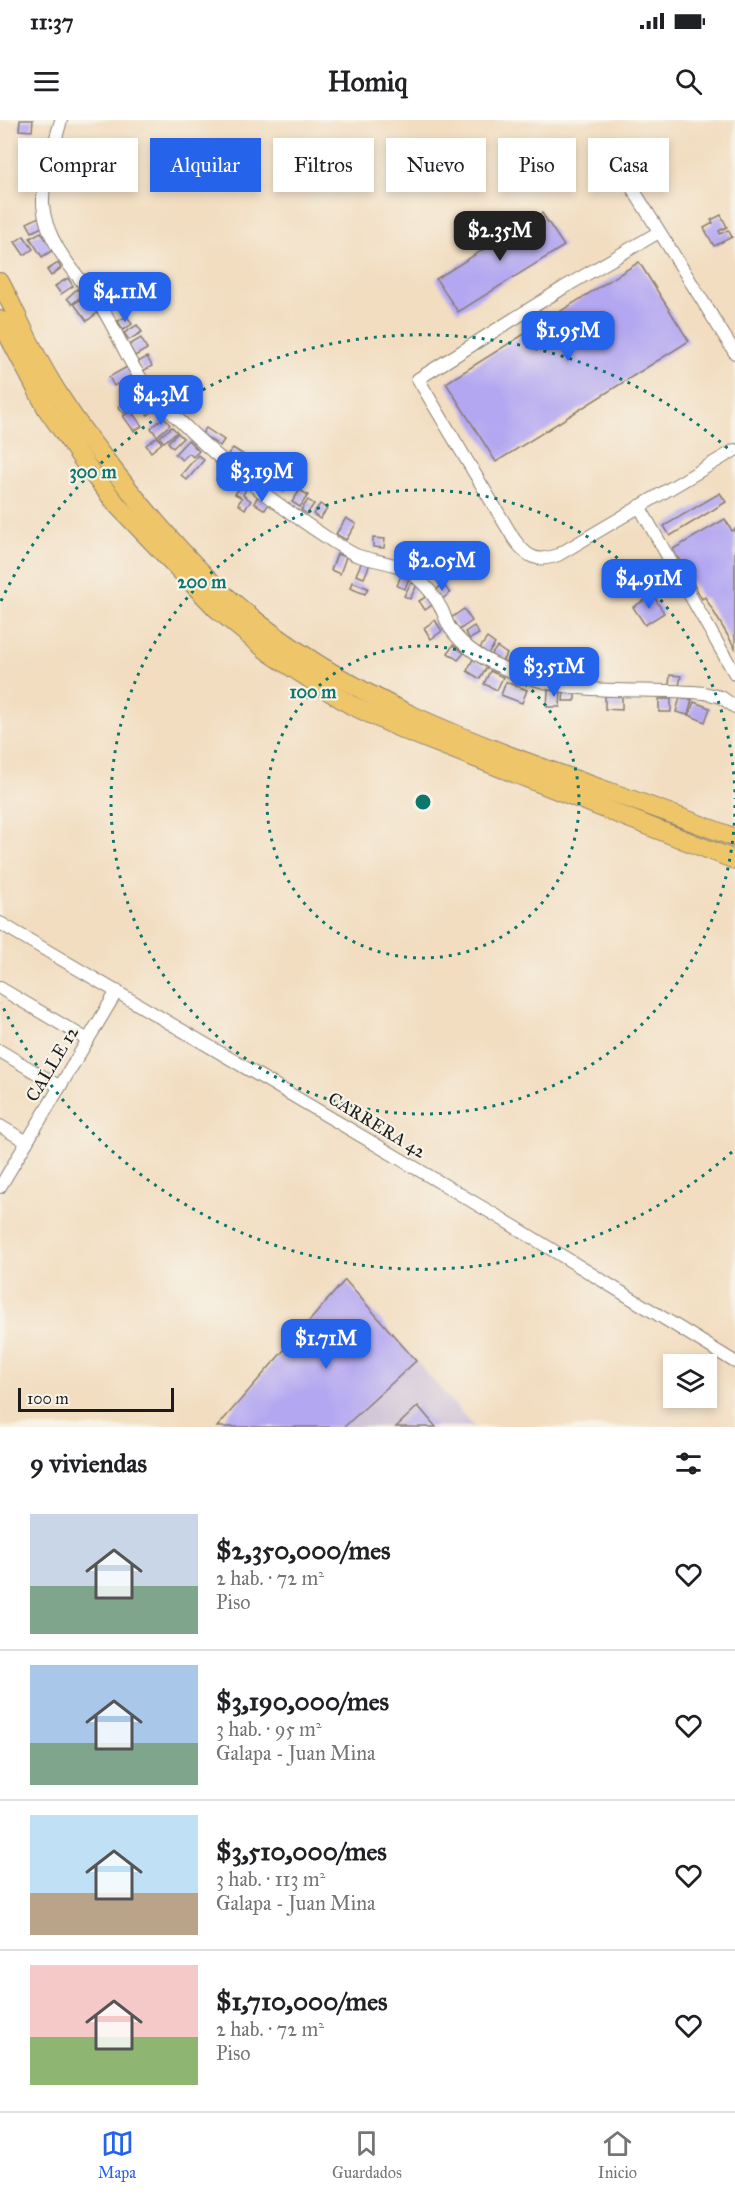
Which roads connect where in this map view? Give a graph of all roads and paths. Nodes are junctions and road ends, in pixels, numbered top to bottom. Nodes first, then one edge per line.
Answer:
1 (60, 120) edge
2 (635, 192) edge
3 (659, 231) junction
4 (0, 282) edge
5 (0, 320) edge
6 (735, 353) edge
7 (735, 450) edge
8 (639, 506) junction
9 (735, 674) edge
10 (735, 707) edge
11 (673, 813) junction
12 (735, 827) edge
13 (667, 834) junction
14 (735, 838) edge
15 (735, 860) edge
16 (735, 870) edge
17 (0, 923) edge
18 (0, 988) edge
19 (117, 991) junction
20 (88, 1040) junction
21 (0, 1052) edge
22 (60, 1087) junction
23 (0, 1126) edge
24 (27, 1142) junction
25 (0, 1187) edge
26 (735, 1361) edge

1 - 10 street
2 - 3 street
3 - 6 street
3 - 8 street
4 - 11 highway
5 - 13 highway
7 - 8 street
8 - 9 street
11 - 12 highway
11 - 14 highway
13 - 15 highway
13 - 16 highway
17 - 19 street, CARRERA 42
18 - 20 street
19 - 20 street, CALLE 12
19 - 26 street, CARRERA 42
20 - 22 street, CALLE 12
21 - 22 street
22 - 24 street, CALLE 12
23 - 24 street
24 - 25 street, CALLE 12

